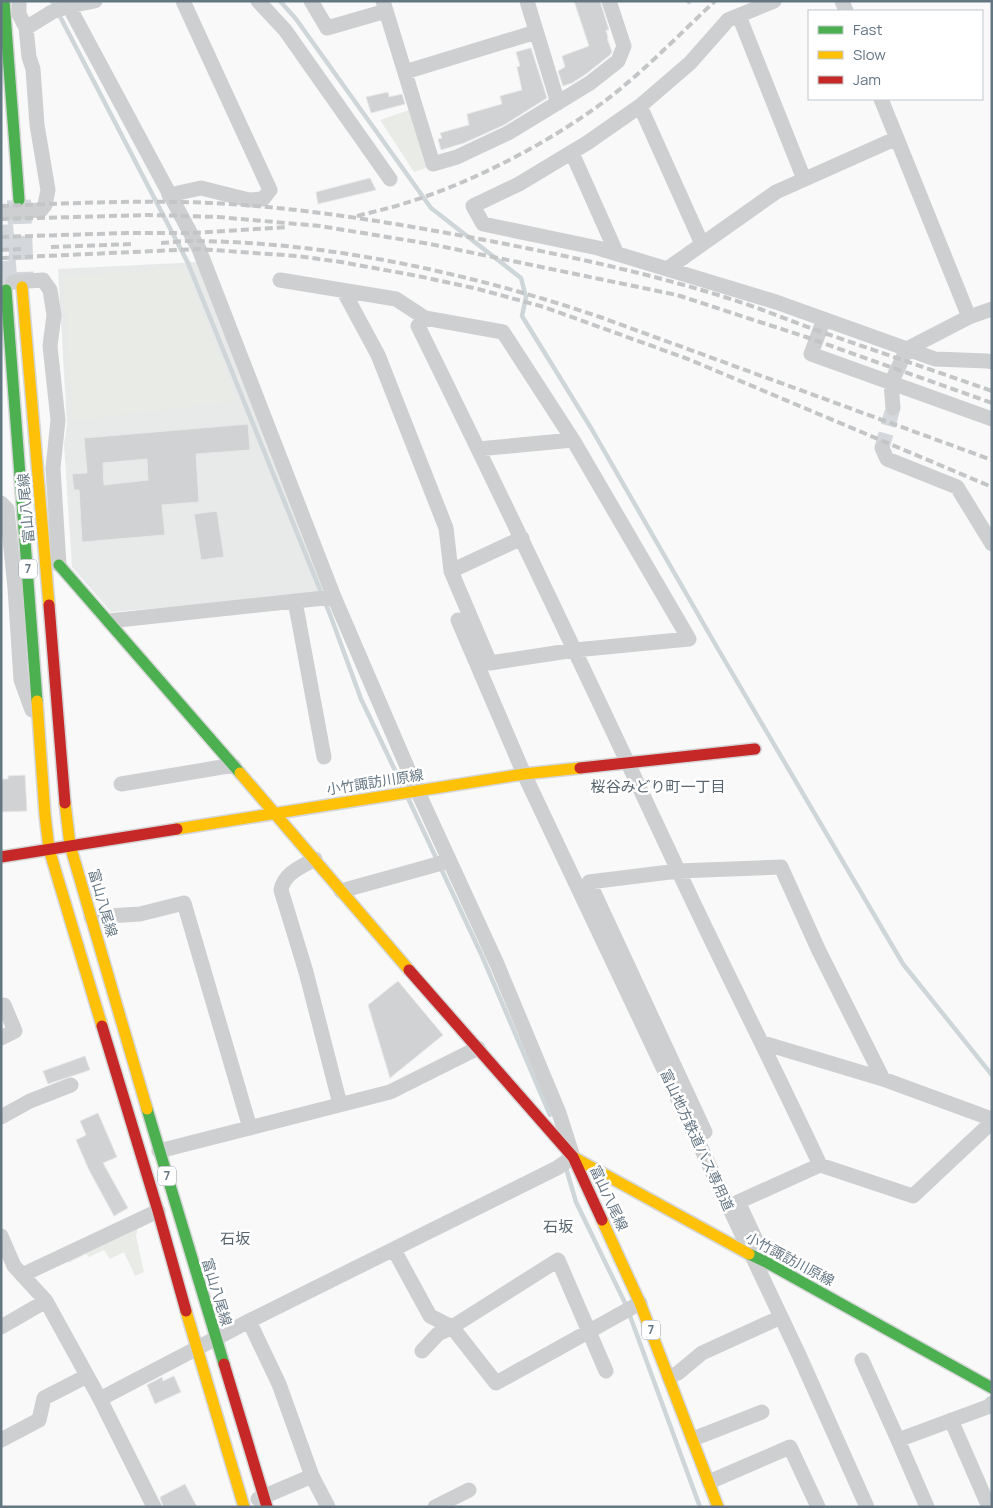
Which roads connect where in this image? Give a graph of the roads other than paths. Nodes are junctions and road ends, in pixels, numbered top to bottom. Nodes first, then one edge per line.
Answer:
1 (4, 1) edge
2 (19, 1) edge
3 (95, 1) edge
4 (183, 1) edge
5 (258, 1) edge
6 (311, 1) edge
7 (527, 1) edge
8 (610, 1) edge
9 (774, 1) edge
10 (384, 6) edge
11 (63, 7) edge
12 (739, 16) junction
13 (26, 28) junction
14 (536, 32) junction
15 (405, 72) junction
16 (881, 100) edge
17 (558, 103) junction
18 (640, 106) junction
19 (897, 138) junction
20 (572, 153) junction
21 (390, 179) dead end
22 (804, 179) junction
23 (169, 195) junction
24 (19, 200) tunnel mouth
25 (1, 213) edge
26 (702, 244) junction
27 (617, 254) junction
28 (667, 269) junction
29 (280, 280) dead end
30 (4, 286) edge
31 (22, 287) tunnel mouth
32 (344, 292) junction
33 (992, 308) edge
34 (969, 317) junction
35 (425, 318) junction
36 (824, 319) junction
37 (906, 349) junction
38 (990, 360) edge
39 (891, 383) junction
40 (893, 408) tunnel mouth
41 (992, 419) edge
42 (574, 440) junction
43 (882, 448) dead end
44 (478, 449) junction
45 (1, 503) edge
46 (522, 538) junction
47 (992, 544) edge
48 (59, 565) joint
49 (451, 571) junction
50 (334, 596) junction
51 (295, 601) junction
52 (458, 620) dead end
53 (109, 621) junction
54 (575, 650) junction
55 (39, 727) junction
56 (755, 749) dead end
57 (324, 757) dead end
58 (628, 762) junction
59 (234, 766) junction
60 (524, 774) junction
61 (121, 784) dead end
62 (417, 790) junction
63 (274, 813) junction
64 (70, 845) junction
65 (49, 849) junction
66 (1, 857) edge
67 (315, 859) junction
68 (449, 861) junction
69 (678, 871) junction
70 (341, 891) junction
71 (91, 917) junction
72 (4, 1005) dead end
73 (1, 1038) edge
74 (763, 1043) junction
75 (478, 1048) junction
76 (883, 1079) junction
77 (71, 1085) dead end
78 (340, 1104) junction
79 (1, 1117) edge
80 (992, 1120) edge
81 (250, 1128) junction
82 (159, 1151) junction
83 (573, 1157) junction
84 (820, 1165) junction
85 (738, 1202) junction
86 (158, 1211) junction
87 (1, 1236) edge
88 (394, 1250) junction
89 (752, 1256) junction
90 (766, 1262) junction
91 (22, 1275) junction
92 (46, 1301) junction
93 (640, 1303) junction
94 (781, 1318) junction
95 (250, 1321) junction
96 (1, 1327) edge
97 (452, 1327) junction
98 (590, 1331) junction
99 (216, 1339) junction
100 (196, 1349) junction
101 (422, 1351) dead end
102 (862, 1360) dead end
103 (606, 1372) dead end
104 (87, 1376) junction
105 (669, 1377) junction
106 (992, 1388) edge
107 (100, 1398) junction
108 (992, 1403) edge
109 (762, 1412) dead end
110 (951, 1420) junction
111 (692, 1439) junction
112 (1, 1440) edge
113 (898, 1440) junction
114 (312, 1476) junction
115 (709, 1482) junction
116 (469, 1490) dead end
117 (265, 1502) edge
118 (243, 1506) edge
119 (154, 1507) edge
120 (328, 1507) edge
121 (435, 1507) edge
122 (718, 1507) edge
123 (818, 1507) edge
124 (867, 1507) edge
125 (927, 1507) edge
126 (989, 1507) edge

1 - 24 main road
2 - 13 street
3 - 11 street
4 - 23 street
5 - 21 street
6 - 10 street
7 - 14 street
8 - 17 street
9 - 12 street
10 - 15 street
11 - 13 street
11 - 23 street
12 - 18 street
12 - 22 street
13 - 25 street
14 - 15 street
14 - 17 street
15 - 17 street
16 - 19 street
18 - 20 street
18 - 26 street
19 - 22 street
19 - 34 street
20 - 27 street
20 - 27 street
22 - 26 street
23 - 50 street
26 - 28 street
27 - 28 street
28 - 36 street
29 - 32 street
30 - 48 street
30 - 55 main road, 富山八尾線 / 7
31 - 64 main road, 富山八尾線 / 7
32 - 35 street
32 - 49 street
33 - 34 street
34 - 37 street
35 - 42 street
35 - 44 street
36 - 37 street
36 - 39 street
37 - 38 street
37 - 39 street
39 - 40 street
39 - 41 street
42 - 44 street
42 - 54 street
43 - 47 street
44 - 46 street
45 - 55 street
46 - 49 street
46 - 54 street
48 - 53 main road, 富山八尾線 / 7
49 - 54 street
50 - 51 street
50 - 62 street
51 - 53 street
51 - 57 street
52 - 60 street, 富山地方鉄道バス専用道
53 - 59 main road, 富山八尾線 / 7
54 - 58 street
55 - 65 main road, 富山八尾線 / 7
56 - 58 main road, 小竹諏訪川原線
58 - 60 main road, 小竹諏訪川原線
58 - 69 street
59 - 61 street
59 - 63 main road, 富山八尾線 / 7
60 - 62 main road, 小竹諏訪川原線
60 - 89 street, 富山地方鉄道バス専用道
62 - 63 main road, 小竹諏訪川原線
62 - 68 street
63 - 64 main road, 小竹諏訪川原線
63 - 67 main road, 富山八尾線 / 7
64 - 65 main road, 小竹諏訪川原線
64 - 71 main road, 富山八尾線 / 7
65 - 66 main road, 小竹諏訪川原線
65 - 86 main road, 富山八尾線 / 7
67 - 70 main road, 富山八尾線 / 7
67 - 78 street
68 - 70 street
68 - 83 street
69 - 74 street
69 - 76 street
69 - 85 street
70 - 75 main road, 富山八尾線 / 7
71 - 81 street
71 - 82 main road, 富山八尾線 / 7
72 - 73 street
74 - 76 street
74 - 84 street
75 - 78 street
75 - 83 main road, 富山八尾線 / 7
76 - 80 street
77 - 79 street
78 - 81 street
80 - 84 street
81 - 82 street
82 - 99 main road, 富山八尾線 / 7
83 - 88 street
83 - 89 main road, 小竹諏訪川原線
83 - 93 main road, 富山八尾線 / 7
84 - 85 street
85 - 90 street
86 - 91 street
86 - 100 main road, 富山八尾線 / 7
87 - 91 street
88 - 95 street
88 - 97 street
89 - 90 main road, 小竹諏訪川原線
89 - 94 street, 富山地方鉄道バス専用道
90 - 106 main road, 小竹諏訪川原線
91 - 92 street
92 - 96 street
92 - 104 street
93 - 98 street
93 - 105 main road, 富山八尾線 / 7
94 - 105 street
94 - 124 street, 富山地方鉄道バス専用道
95 - 99 street
95 - 114 street
97 - 98 street
97 - 98 street
97 - 101 street
98 - 103 street
99 - 100 street
99 - 117 main road, 富山八尾線 / 7
100 - 107 street
100 - 118 main road, 富山八尾線 / 7
102 - 113 street
104 - 107 street
104 - 112 street
105 - 111 main road, 富山八尾線 / 7
107 - 119 street
108 - 110 street
109 - 111 street
110 - 113 street
110 - 126 street
111 - 115 main road, 富山八尾線 / 7
113 - 125 street
114 - 117 street
114 - 120 street
115 - 122 main road, 富山八尾線 / 7
115 - 123 street
116 - 121 street
117 - 118 street

